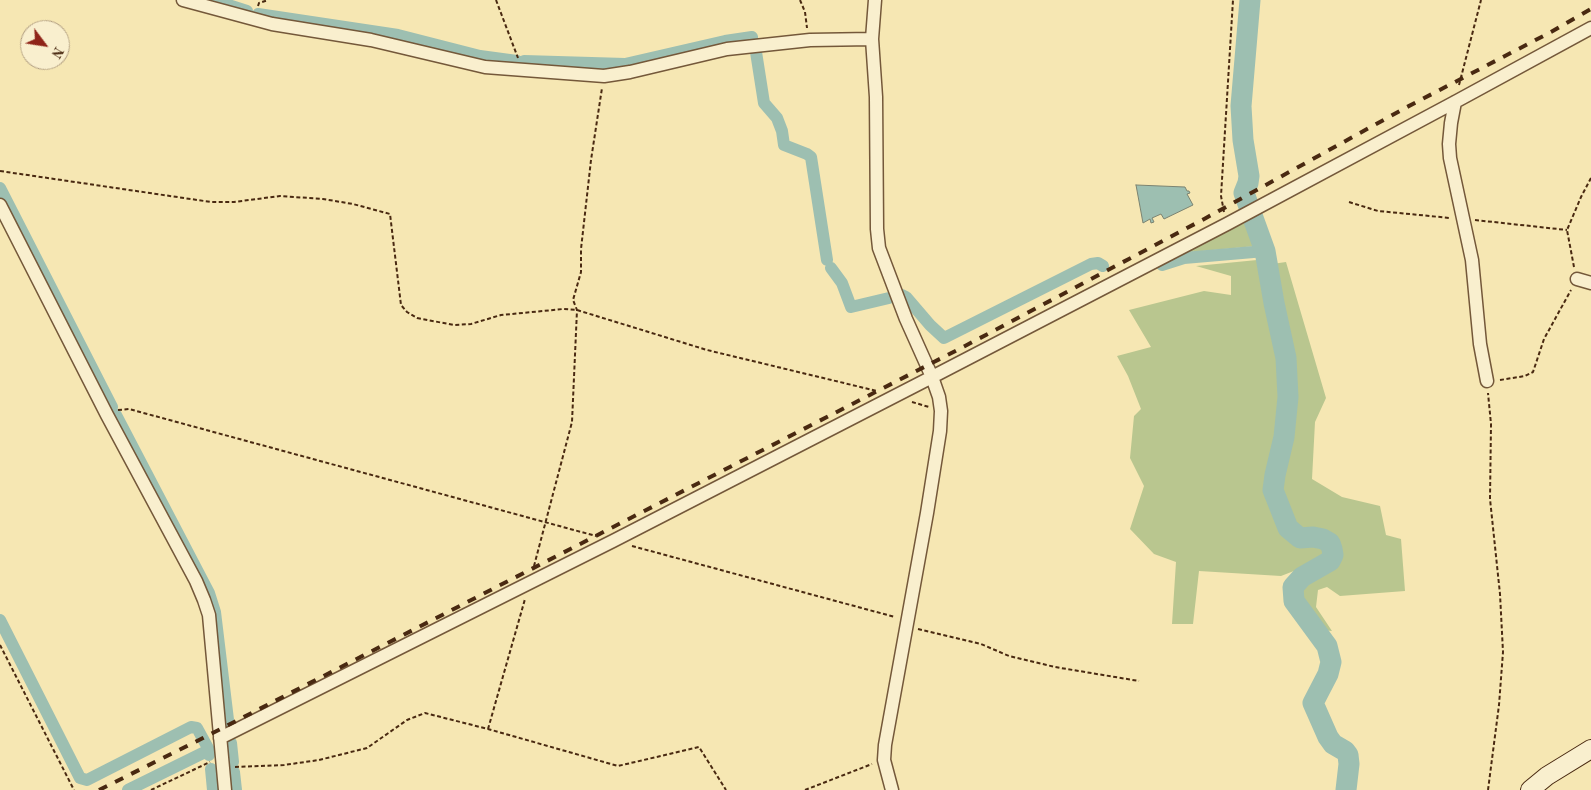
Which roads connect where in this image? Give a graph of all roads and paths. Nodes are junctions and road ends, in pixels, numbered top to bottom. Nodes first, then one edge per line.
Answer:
1 (183, 0) edge
2 (496, 0) edge
3 (800, 0) edge
4 (875, 0) edge
5 (1233, 0) edge
6 (1481, 0) edge
7 (1591, 28) edge
8 (872, 39) junction
9 (810, 40) junction
10 (521, 70) junction
11 (604, 76) junction
12 (1455, 102) junction
13 (0, 171) edge
14 (1591, 178) edge
15 (0, 205) edge
16 (1227, 224) junction
17 (1577, 280) junction
18 (1591, 283) edge
19 (577, 310) junction
20 (932, 377) junction
21 (1487, 381) junction
22 (894, 397) junction
23 (941, 410) junction
24 (107, 415) junction
25 (546, 522) junction
26 (613, 541) junction
27 (530, 583) junction
28 (907, 624) junction
29 (0, 645) edge
30 (1139, 681) dead end
31 (488, 729) junction
32 (220, 738) junction
33 (1591, 749) edge
34 (884, 760) junction
35 (222, 762) junction
36 (74, 790) edge
37 (151, 790) edge
38 (225, 790) edge
39 (726, 790) edge
40 (805, 790) edge
41 (892, 790) edge
42 (1488, 790) edge
43 (1530, 790) edge

1 - 10 street
2 - 10 path
3 - 9 path
4 - 8 street
5 - 16 path
6 - 12 path
7 - 12 street
8 - 9 street
8 - 20 street
9 - 11 street
10 - 11 street
11 - 19 path
12 - 16 street
12 - 21 street
13 - 19 path
14 - 17 path
15 - 24 street
16 - 20 street
17 - 18 street
17 - 21 path
19 - 22 path
19 - 25 path
20 - 22 street
20 - 23 street
21 - 42 path
22 - 23 path
22 - 26 street
23 - 28 street
24 - 25 path
24 - 32 street
25 - 26 path
25 - 27 path
26 - 27 street
26 - 28 path
27 - 31 path
27 - 32 street
28 - 30 path
28 - 34 street
29 - 36 path
31 - 35 path
31 - 39 path
32 - 35 street
33 - 43 main road
34 - 40 path
34 - 41 street
35 - 37 path
35 - 38 street

